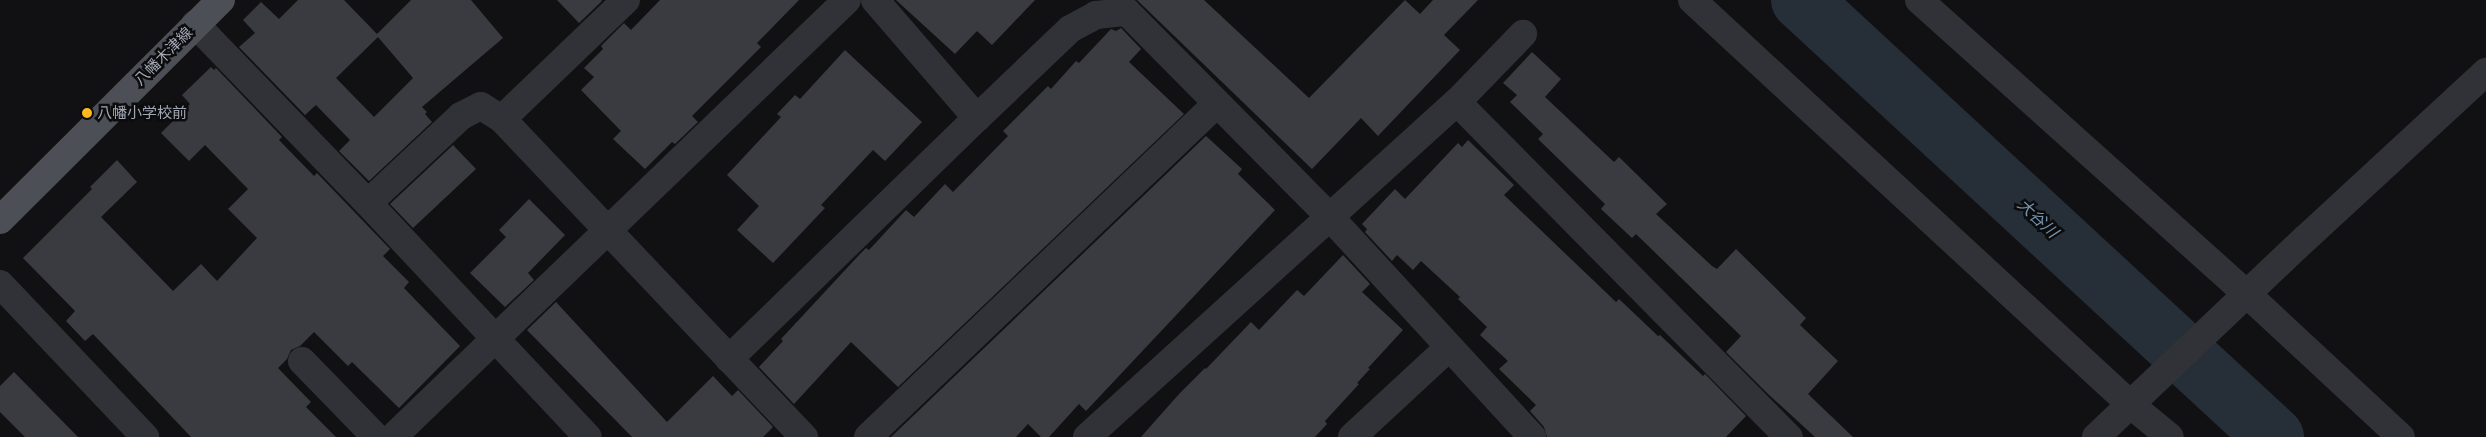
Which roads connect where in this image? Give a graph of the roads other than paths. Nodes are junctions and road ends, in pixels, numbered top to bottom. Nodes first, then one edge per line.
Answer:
1 (221, 0) edge
2 (626, 0) edge
3 (847, 0) edge
4 (875, 0) edge
5 (1692, 0) edge
6 (1919, 0) edge
7 (1098, 8) edge
8 (195, 24) junction
9 (1523, 34) dead end
10 (2486, 72) edge
11 (1457, 102) junction
12 (1217, 104) junction
13 (977, 118) junction
14 (502, 119) junction
15 (368, 203) junction
16 (1329, 216) junction
17 (0, 220) edge
18 (609, 229) junction
19 (0, 284) edge
20 (2243, 298) junction
21 (494, 339) junction
22 (1448, 348) junction
23 (729, 359) junction
24 (302, 361) dead end
25 (2138, 398) junction
26 (145, 437) edge
27 (376, 437) edge
28 (393, 437) edge
29 (588, 437) edge
30 (804, 437) edge
31 (868, 437) edge
32 (1087, 437) edge
33 (1352, 437) edge
34 (1532, 437) edge
35 (1789, 437) edge
36 (2096, 437) edge
37 (2170, 437) edge
38 (2401, 437) edge

1 - 8 main road, 八幡木津線
2 - 14 street
3 - 18 street
4 - 13 street
5 - 25 street
6 - 20 street
7 - 12 street
7 - 13 street
8 - 15 street
8 - 17 main road, 八幡木津線
9 - 11 street
10 - 20 street
11 - 16 street
11 - 35 street
12 - 16 street
12 - 31 street
13 - 23 street
14 - 15 street
14 - 18 street
15 - 21 street
16 - 22 street
16 - 32 street
18 - 21 street
18 - 23 street
19 - 26 street
20 - 25 street
20 - 38 street
21 - 28 street
21 - 29 street
22 - 33 street
22 - 34 street
23 - 30 street
24 - 27 street
25 - 36 street
25 - 37 street

